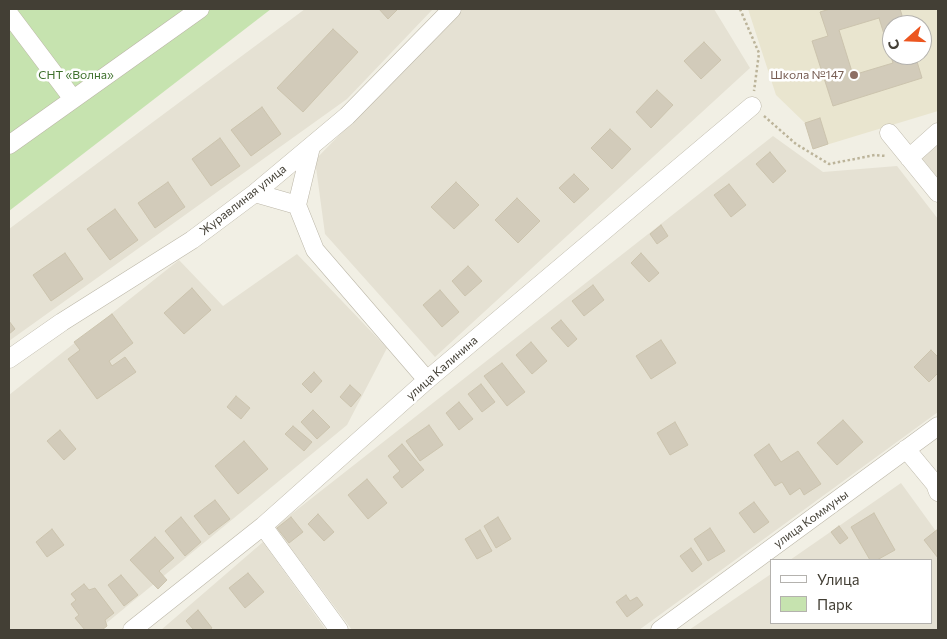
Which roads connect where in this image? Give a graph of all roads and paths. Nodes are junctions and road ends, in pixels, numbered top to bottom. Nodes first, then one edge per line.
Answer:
1 (18, 9) edge
2 (200, 9) edge
3 (452, 9) edge
4 (740, 9) edge
5 (9, 15) edge
6 (73, 99) junction
7 (752, 106) junction
8 (938, 132) edge
9 (889, 133) dead end
10 (9, 146) edge
11 (311, 147) junction
12 (909, 158) junction
13 (254, 193) junction
14 (938, 194) edge
15 (297, 205) junction
16 (9, 359) edge
17 (427, 380) junction
18 (938, 426) edge
19 (906, 449) junction
20 (938, 492) edge
21 (263, 526) junction
22 (132, 630) edge
23 (339, 630) edge
24 (660, 630) edge

1 - 5 street
2 - 6 street
3 - 11 street, Журавлиная улица
4 - 7 path
5 - 6 street
6 - 10 street
7 - 12 path
7 - 17 street, улица Калинина
8 - 12 street
9 - 12 street
11 - 13 street, Журавлиная улица
11 - 15 street
12 - 14 street
13 - 15 street
13 - 16 street, Журавлиная улица
15 - 17 street
17 - 21 street, улица Калинина
18 - 19 street, улица Коммуны
19 - 20 street
19 - 24 street, улица Коммуны
21 - 22 street, улица Калинина
21 - 23 street

